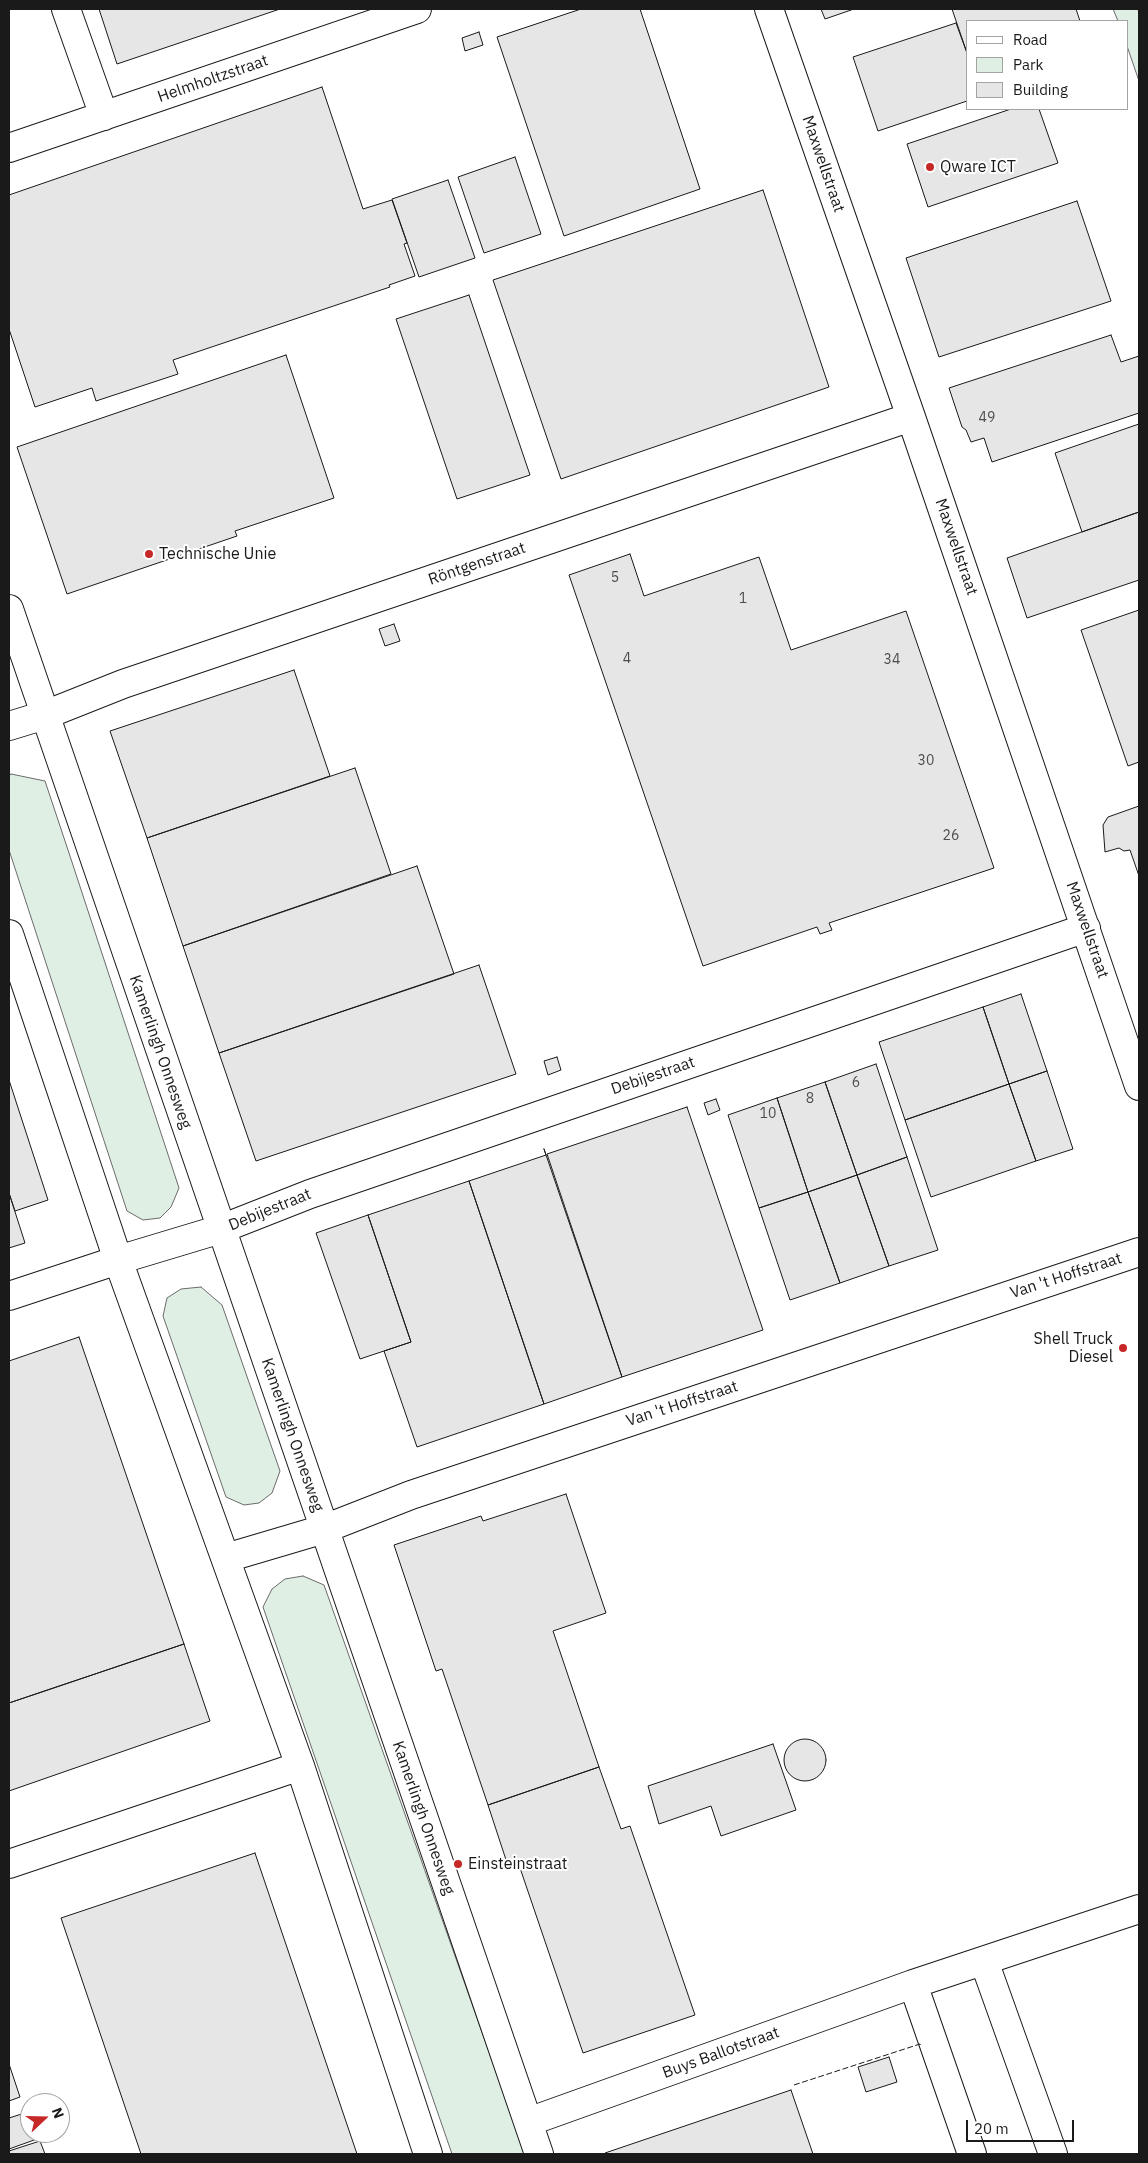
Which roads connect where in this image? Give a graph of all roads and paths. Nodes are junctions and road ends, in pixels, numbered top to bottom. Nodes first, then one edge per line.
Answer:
1 (66, 9) edge
2 (417, 9) edge
3 (769, 9) edge
4 (104, 116) junction
5 (9, 148) edge
6 (911, 417) junction
7 (9, 609) edge
8 (45, 715) junction
9 (9, 726) edge
10 (1086, 928) junction
11 (9, 934) edge
12 (1139, 1086) edge
13 (221, 1229) junction
14 (1139, 1252) edge
15 (118, 1260) junction
16 (9, 1296) edge
17 (324, 1529) junction
18 (226, 1558) junction
19 (300, 1766) junction
20 (9, 1864) edge
21 (1139, 1909) edge
22 (984, 1961) junction
23 (913, 1984) junction
24 (528, 2122) junction
25 (428, 2154) edge
26 (539, 2154) edge
27 (972, 2154) edge
28 (1053, 2154) edge

1 - 4 street
2 - 4 street, Helmholtzstraat
3 - 6 street, Maxwellstraat
4 - 5 street, Helmholtzstraat
6 - 8 street, Röntgenstraat
6 - 10 street, Maxwellstraat
7 - 8 street, Kamerlingh Onnesweg
8 - 9 street
8 - 13 street, Kamerlingh Onnesweg
10 - 12 street, Maxwellstraat
10 - 13 street, Debijestraat
11 - 15 street
13 - 15 street, Debijestraat
13 - 17 street, Kamerlingh Onnesweg
14 - 17 street, Van 't Hoffstraat
15 - 16 street, Debijestraat
15 - 18 street
17 - 18 street, Van 't Hoffstraat
17 - 24 street, Kamerlingh Onnesweg
18 - 19 street
19 - 20 street
19 - 25 street
21 - 22 street, Buys Ballotstraat
22 - 23 street, Buys Ballotstraat
22 - 28 street
23 - 24 street, Buys Ballotstraat
23 - 27 street
24 - 26 street, Kamerlingh Onnesweg

